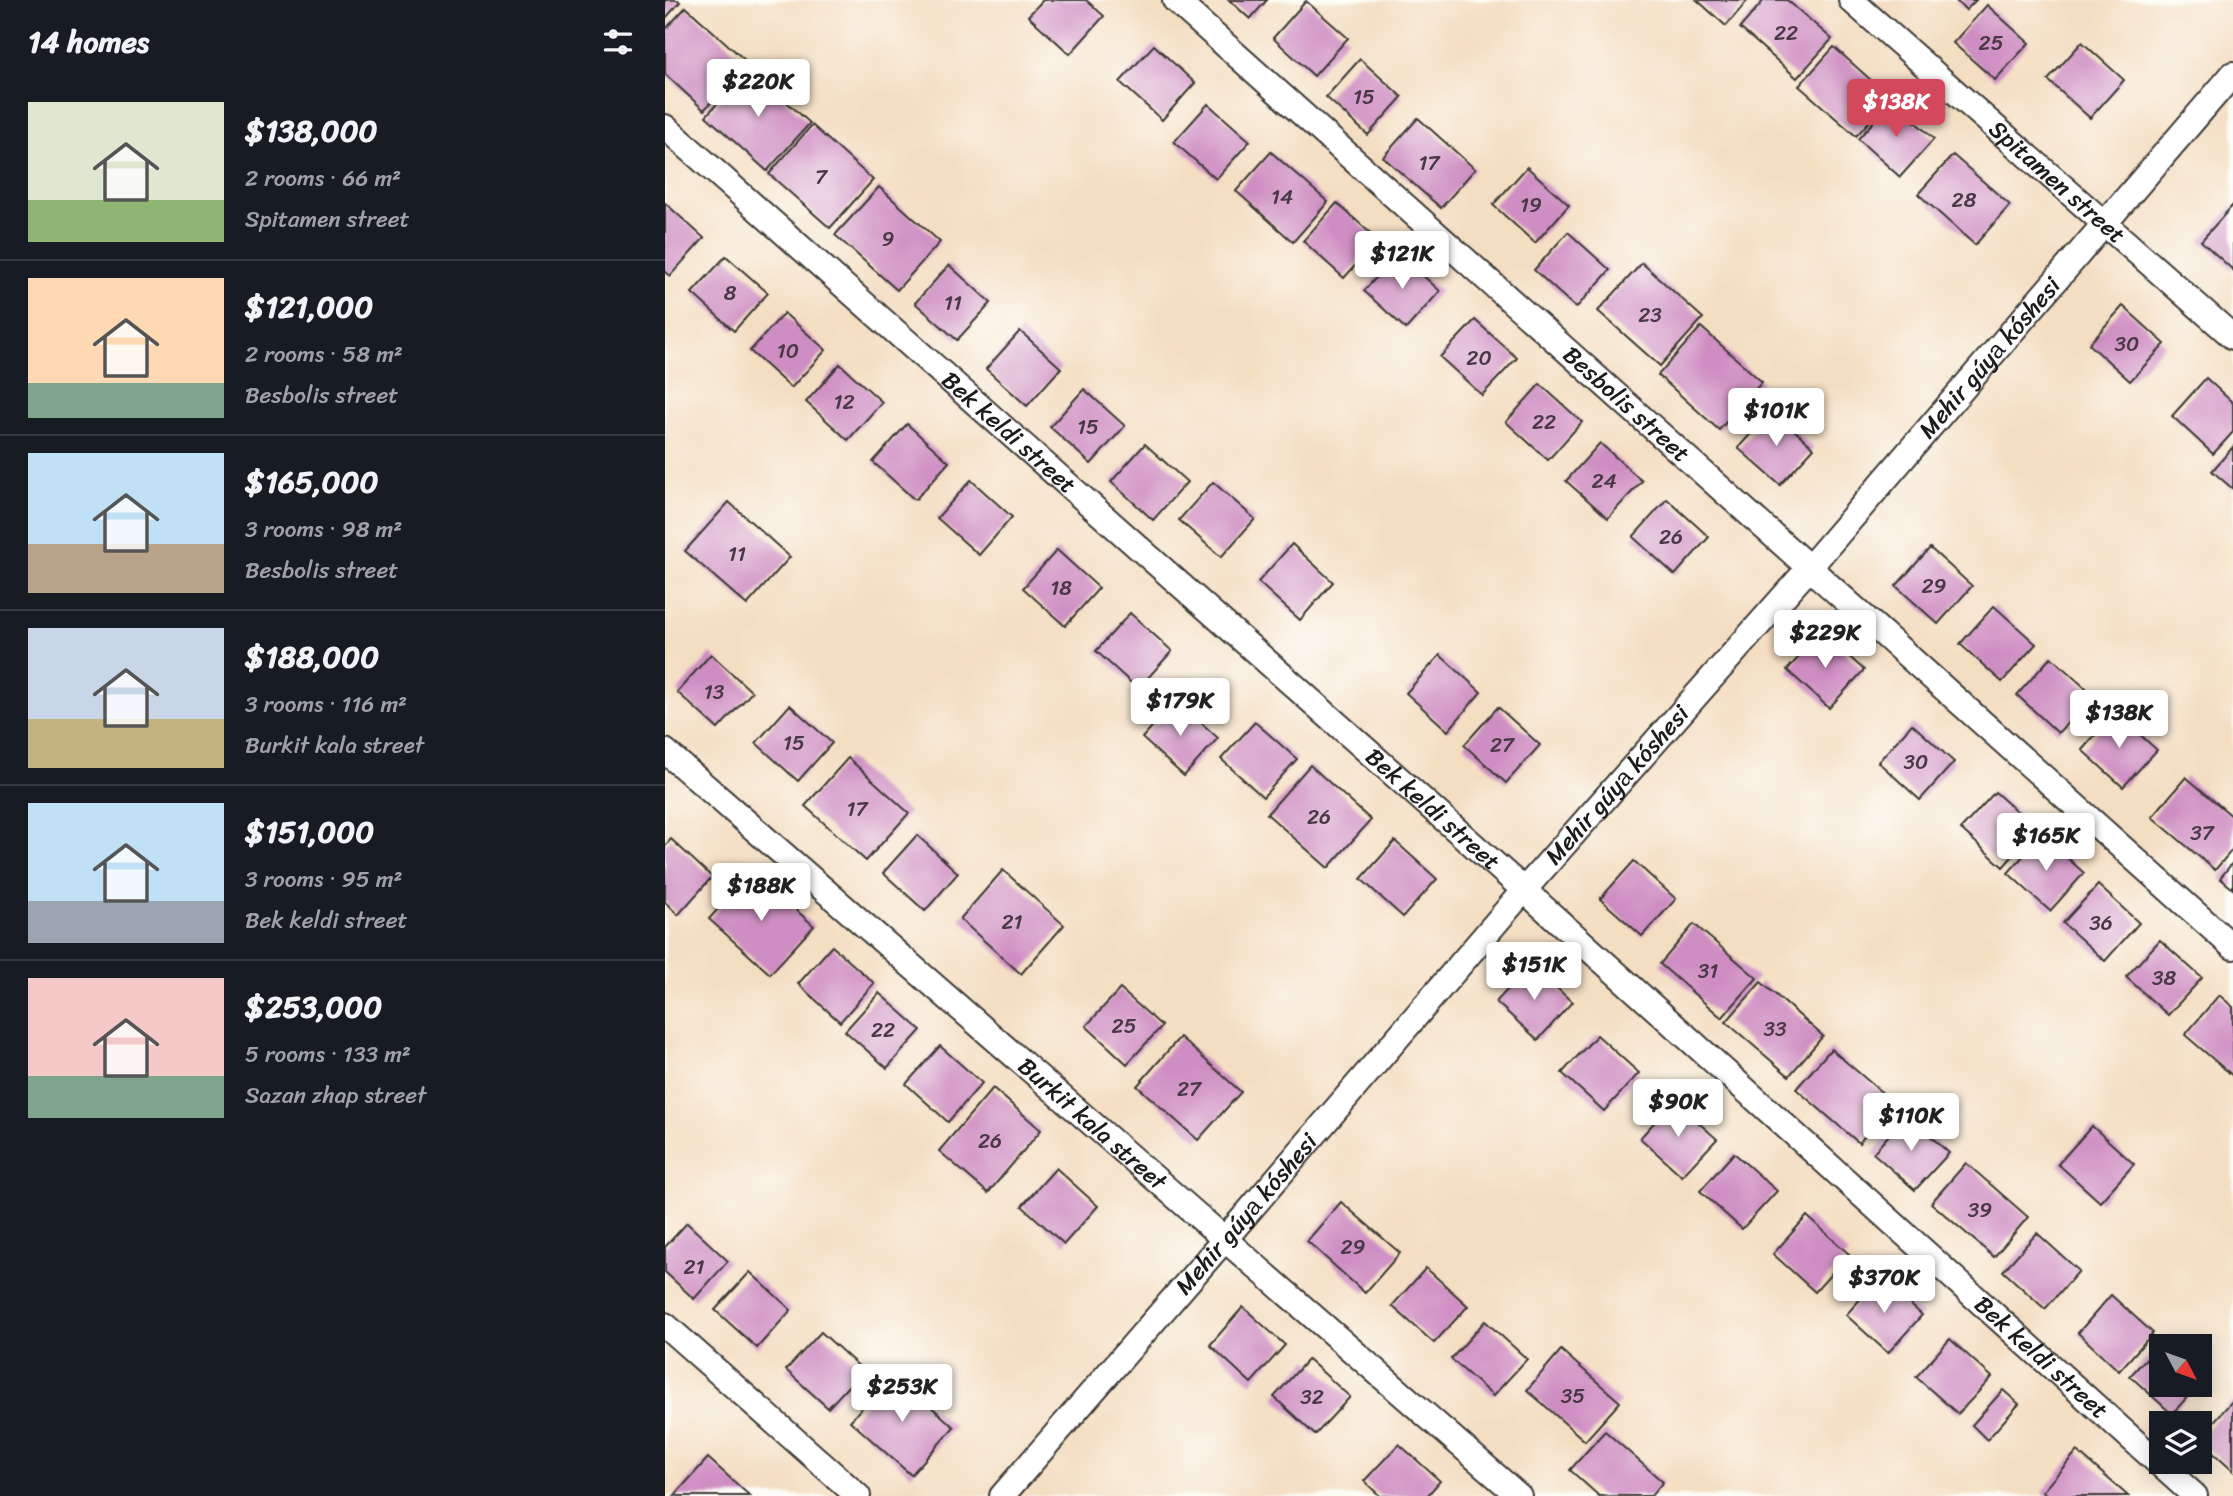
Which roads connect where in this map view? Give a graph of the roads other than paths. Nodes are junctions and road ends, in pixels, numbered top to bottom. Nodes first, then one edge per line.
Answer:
1 (1175, 0) edge
2 (1851, 0) edge
3 (2233, 74) edge
4 (665, 127) edge
5 (2104, 224) junction
6 (2233, 337) edge
7 (1809, 568) junction
8 (665, 751) edge
9 (1524, 890) junction
10 (2233, 947) edge
11 (1225, 1239) junction
12 (665, 1325) edge
13 (858, 1496) edge
14 (1002, 1496) edge
15 (1519, 1496) edge
16 (2195, 1496) edge

1 - 7 street, Besbolis street
2 - 5 street, Spitamen street
3 - 5 street, Mehir gúyа kóshesi
4 - 9 street, Bek keldi street
5 - 6 street, Spitamen street
5 - 7 street, Mehir gúyа kóshesi
7 - 9 street, Mehir gúyа kóshesi
7 - 10 street, Besbolis street
8 - 11 street, Burkit kala street
9 - 11 street, Mehir gúyа kóshesi
9 - 16 street, Bek keldi street
11 - 14 street, Mehir gúyа kóshesi
11 - 15 street, Burkit kala street
12 - 13 street

